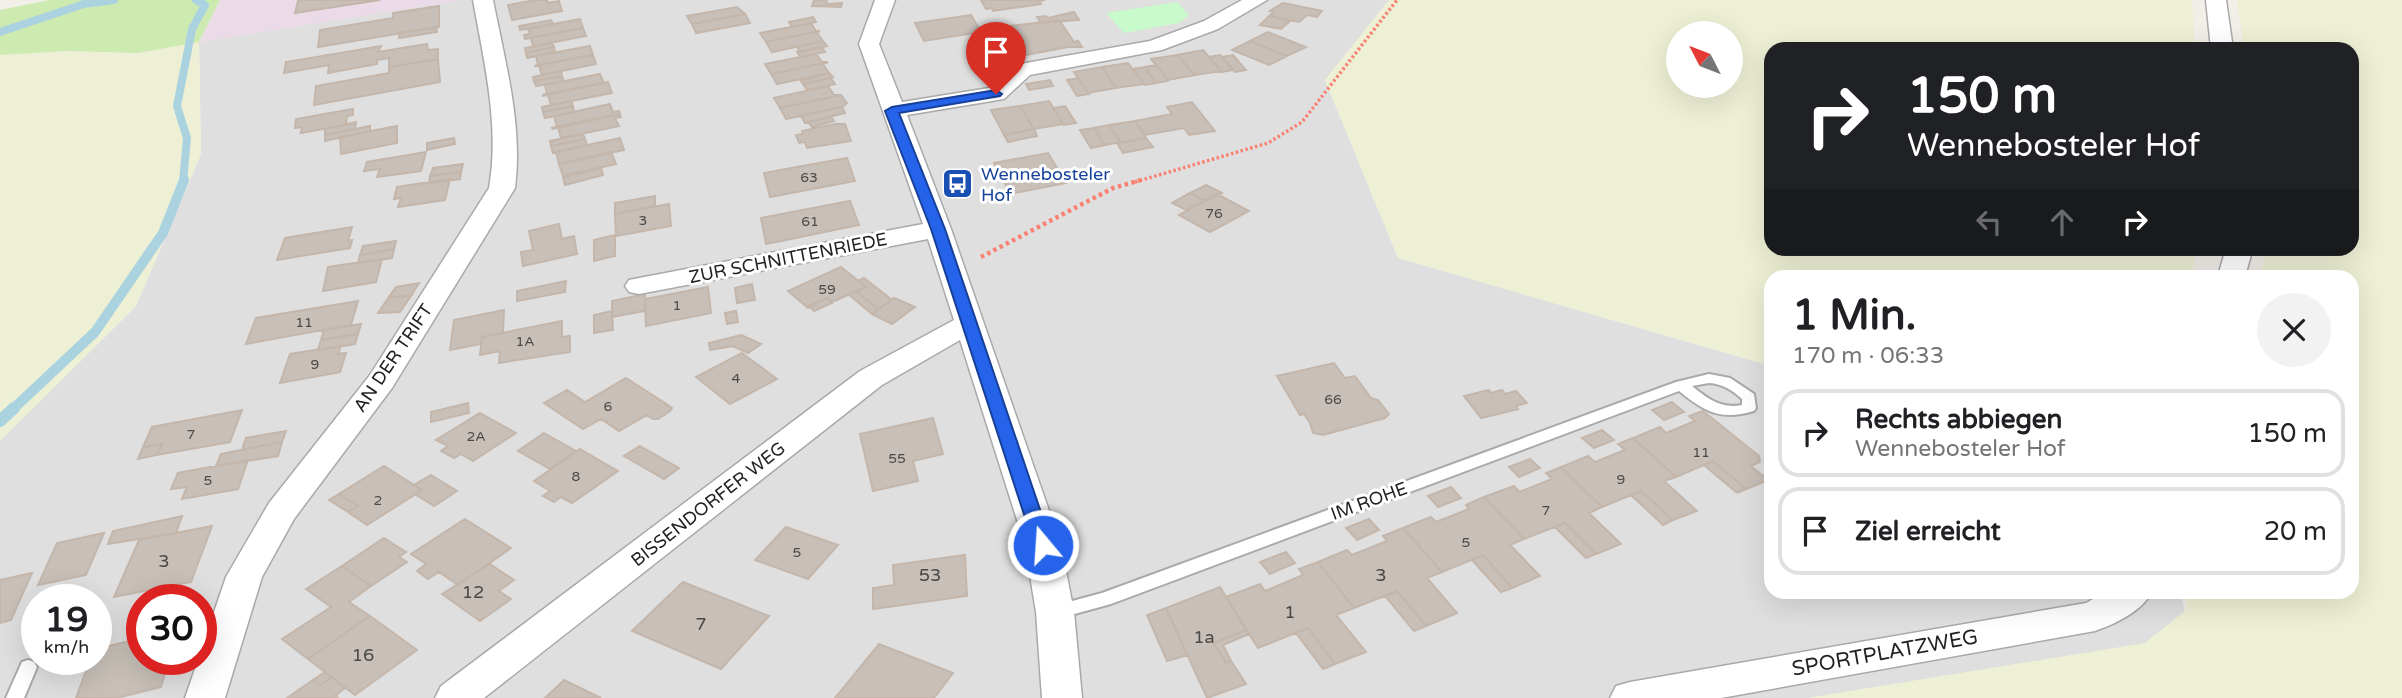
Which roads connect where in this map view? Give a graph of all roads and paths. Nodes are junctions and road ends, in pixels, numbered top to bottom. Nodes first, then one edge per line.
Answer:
1 (483, 0) edge
2 (885, 0) edge
3 (1257, 0) edge
4 (1397, 0) edge
5 (2216, 0) edge
6 (2221, 42) edge
7 (892, 111) junction
8 (938, 229) junction
9 (952, 272) junction
10 (639, 286) dead end
11 (970, 323) junction
12 (1681, 385) dead end
13 (2123, 599) edge
14 (1055, 612) junction
15 (25, 675) edge
16 (15, 698) edge
17 (205, 698) edge
18 (455, 698) edge
19 (1062, 698) edge
20 (1630, 698) edge

1 - 17 street, AN DER TRIFT
2 - 7 street
3 - 7 street
4 - 9 path
5 - 6 street
7 - 8 street
8 - 9 street
8 - 10 street, ZUR SCHNITTENRIEDE
9 - 11 street
11 - 14 street
11 - 18 street, BISSENDORFER WEG
12 - 14 lane, IM ROHE
13 - 20 street, SPORTPLATZWEG
14 - 19 street
15 - 16 lane

